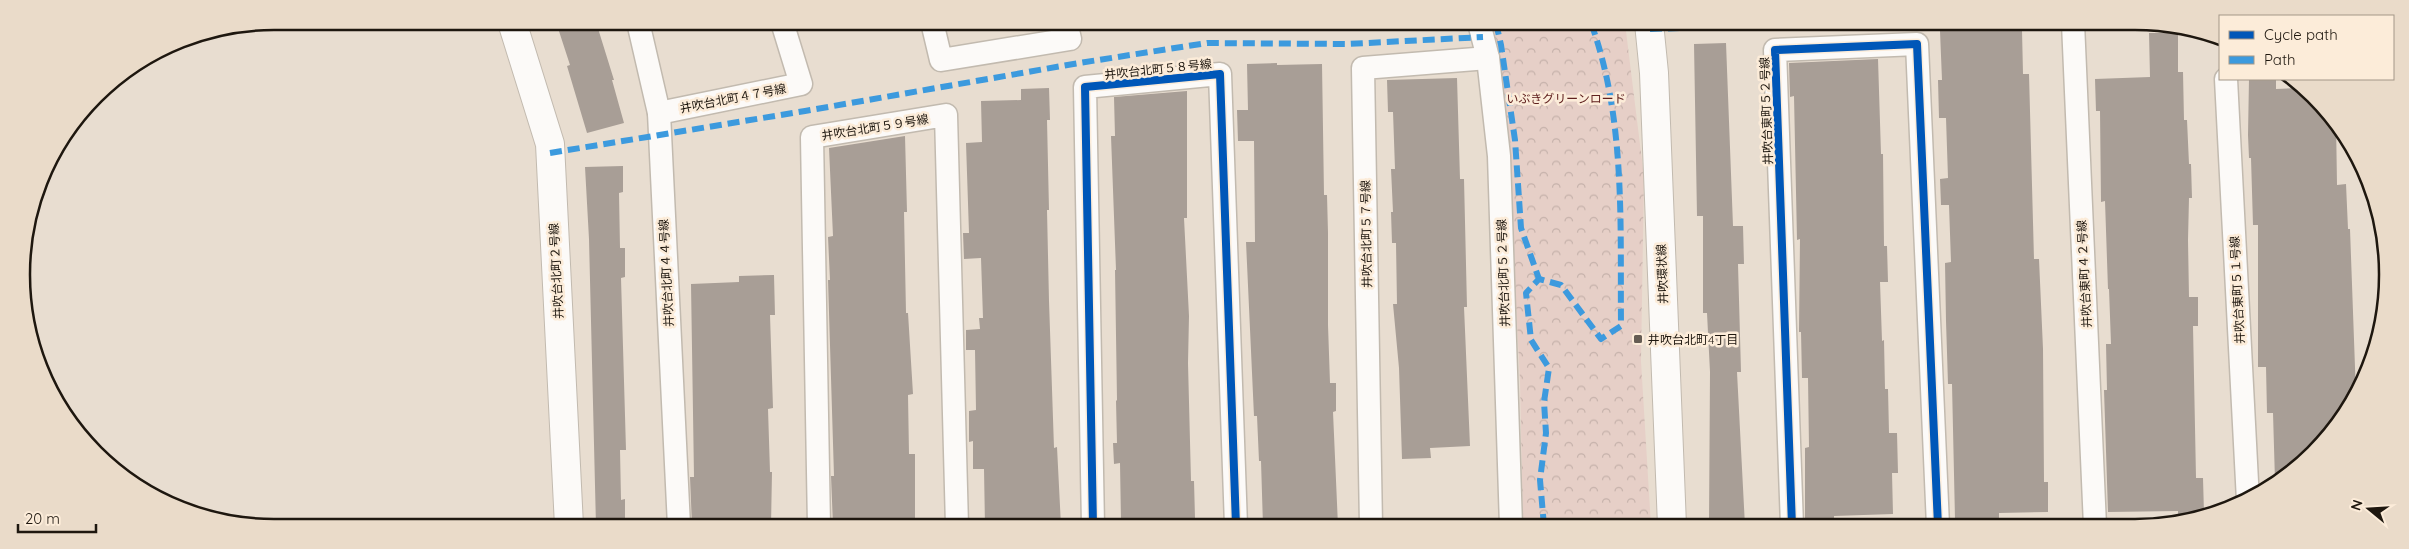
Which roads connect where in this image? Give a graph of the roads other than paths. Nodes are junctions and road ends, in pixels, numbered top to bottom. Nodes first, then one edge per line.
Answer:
1 (514, 30) edge
2 (640, 30) edge
3 (785, 30) edge
4 (934, 30) edge
5 (1068, 30) edge
6 (1481, 30) edge
7 (1650, 30) edge
8 (2073, 30) edge
9 (1488, 58) junction
10 (2226, 80) edge
11 (659, 113) junction
12 (2248, 491) edge
13 (569, 519) edge
14 (679, 519) edge
15 (819, 519) edge
16 (957, 519) edge
17 (1093, 519) edge
18 (1236, 519) edge
19 (1371, 519) edge
20 (1511, 519) edge
21 (1672, 519) edge
22 (1792, 519) edge
23 (1938, 519) edge
24 (2095, 519) edge

1 - 13 street, 井吹台北町２号線
2 - 11 street, 井吹台北町４４号線
3 - 11 street, 井吹台北町４７号線
4 - 5 street
6 - 9 street, 井吹台北町５２号線
7 - 21 street, 井吹環状線
8 - 24 street, 井吹台東町４２号線
9 - 19 street, 井吹台北町５７号線
9 - 20 street, 井吹台北町５２号線
10 - 12 street, 井吹台東町５１号線
11 - 14 street, 井吹台北町４４号線
15 - 16 street, 井吹台北町５９号線
17 - 18 street, 井吹台北町５８号線
22 - 23 street, 井吹台東町５２号線

